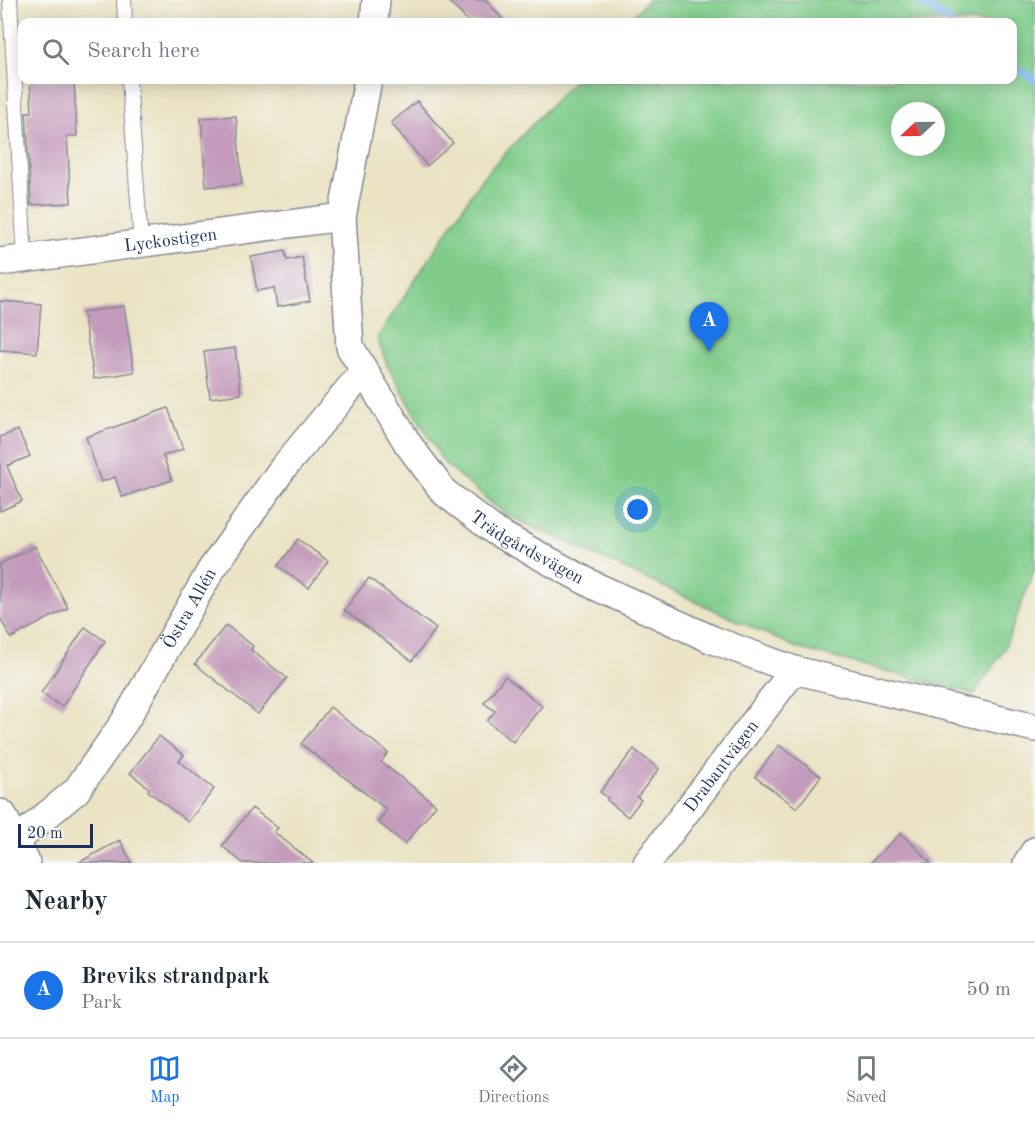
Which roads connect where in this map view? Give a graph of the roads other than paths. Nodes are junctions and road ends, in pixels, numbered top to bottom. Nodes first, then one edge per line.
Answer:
1 (10, 0) edge
2 (124, 0) edge
3 (376, 0) edge
4 (125, 18) edge
5 (374, 18) edge
6 (129, 84) edge
7 (367, 84) edge
8 (342, 217) junction
9 (141, 243) junction
10 (13, 260) edge
11 (364, 371) junction
12 (794, 670) junction
13 (1035, 728) edge
14 (9, 844) edge
15 (1035, 850) edge
16 (647, 863) edge
17 (1027, 863) edge

1 - 10 lane
2 - 4 lane
3 - 5 street
6 - 9 lane
7 - 8 street, Trädgårdsvägen
8 - 9 street, Lyckostigen
8 - 11 street, Trädgårdsvägen
9 - 10 street, Lyckostigen
11 - 12 street, Trädgårdsvägen
11 - 14 street, Östra Allén
12 - 13 street, Trädgårdsvägen
12 - 16 street, Drabantvägen
15 - 17 street

